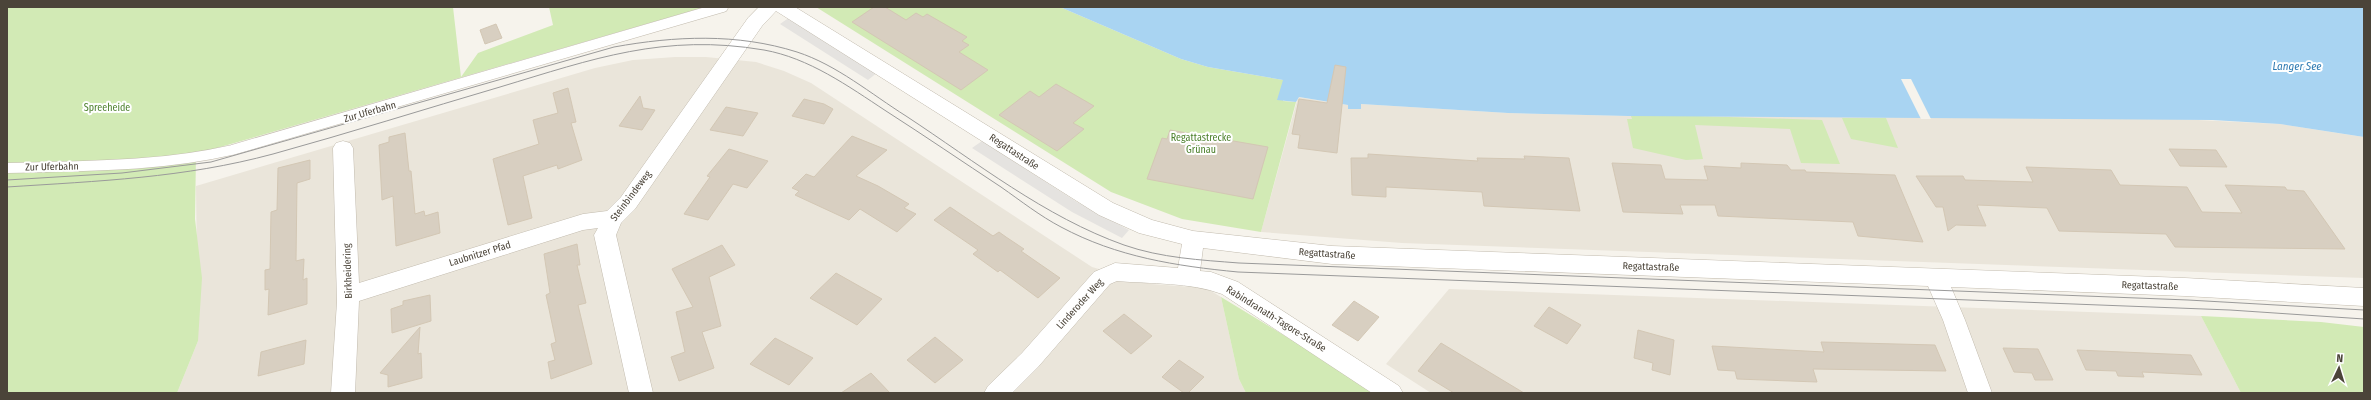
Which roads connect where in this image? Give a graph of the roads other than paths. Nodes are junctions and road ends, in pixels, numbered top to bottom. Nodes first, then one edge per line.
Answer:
1 (724, 7) edge
2 (769, 7) edge
3 (782, 7) edge
4 (343, 148) dead end
5 (7, 168) edge
6 (612, 218) junction
7 (1193, 239) junction
8 (1188, 278) junction
9 (1936, 279) junction
10 (349, 295) junction
11 (2364, 297) edge
12 (1001, 392) edge
13 (343, 393) edge
14 (641, 393) edge
15 (1392, 393) edge
16 (1980, 393) edge

1 - 5 lane, Zur Uferbahn
2 - 6 street, Steinbindeweg
3 - 7 street, Regattastraße
4 - 10 street, Birkheidering
6 - 10 street, Laubnitzer Pfad
6 - 14 street, Steinbindeweg
7 - 8 street
7 - 9 street, Regattastraße
8 - 12 street, Linderoder Weg
8 - 15 street, Rabindranath-Tagore-Straße
9 - 11 street, Regattastraße
9 - 16 street
10 - 13 street, Birkheidering

